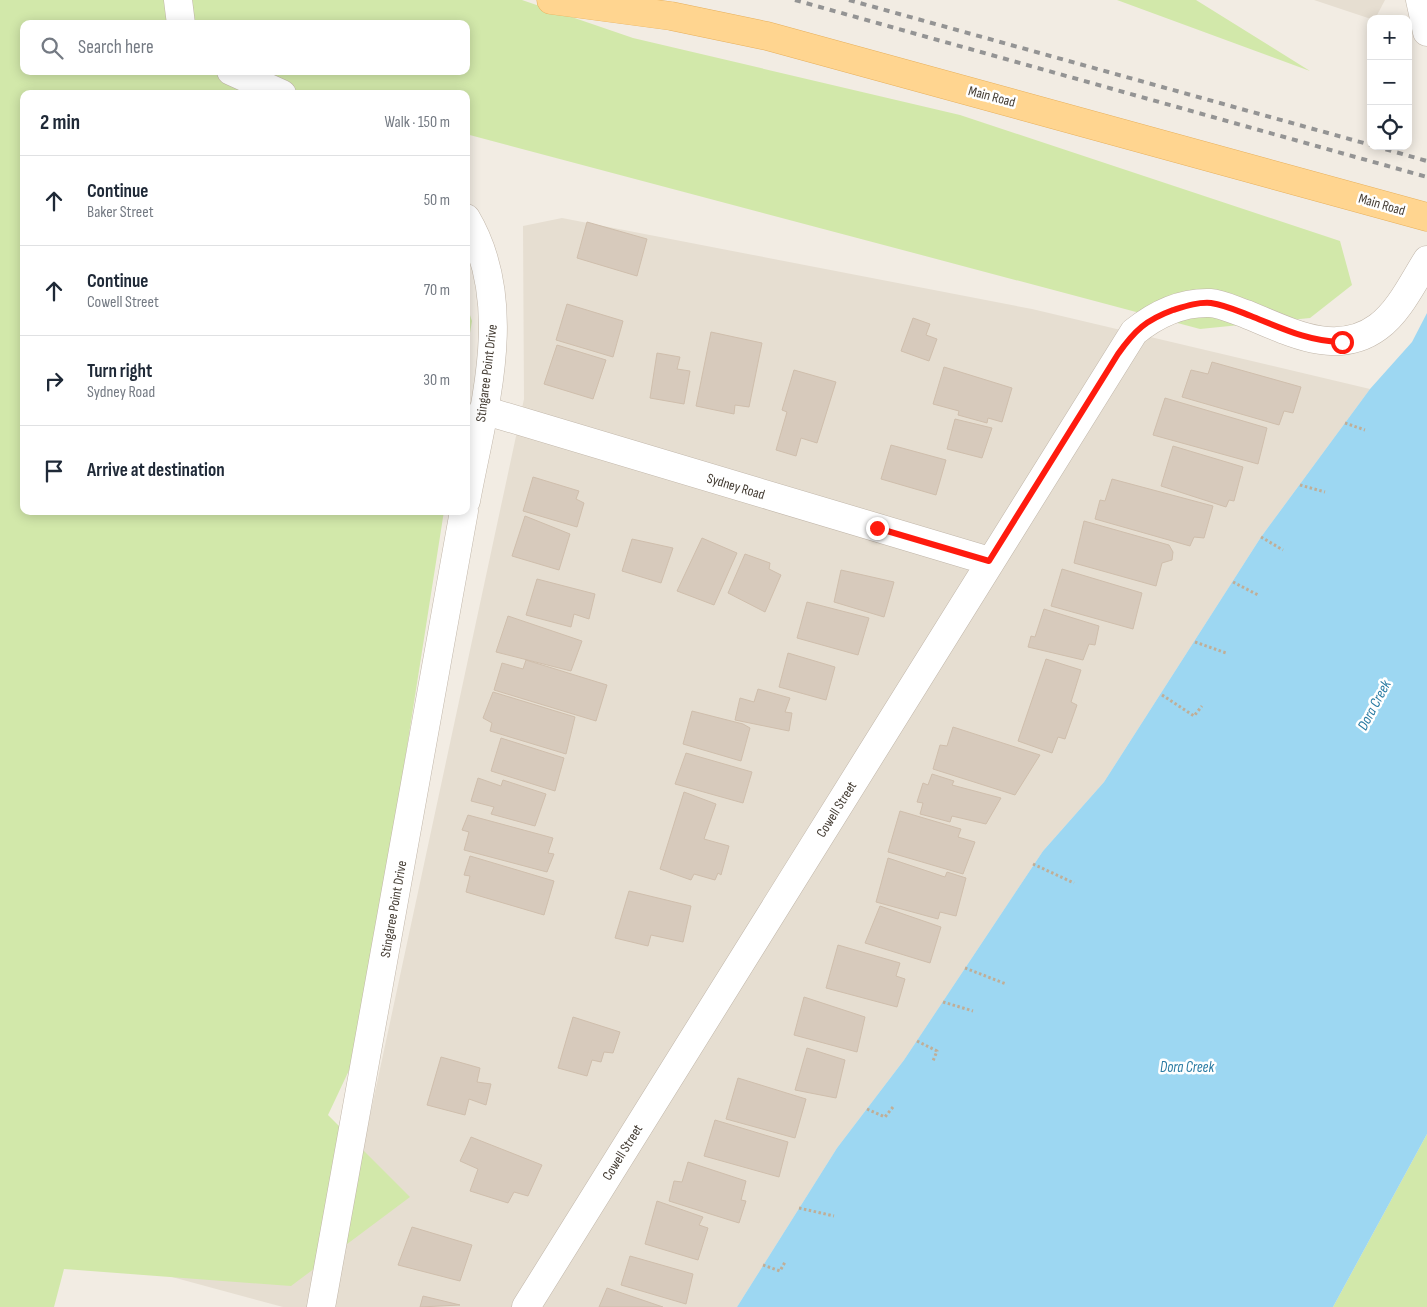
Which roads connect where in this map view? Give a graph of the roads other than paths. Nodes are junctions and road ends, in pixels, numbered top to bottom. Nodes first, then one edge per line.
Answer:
1 (178, 0) edge
2 (552, 0) edge
3 (1420, 0) edge
4 (181, 20) edge
5 (1427, 32) edge
6 (240, 75) edge
7 (273, 90) edge
8 (1427, 217) edge
9 (470, 225) edge
10 (1427, 260) edge
11 (482, 410) junction
12 (470, 478) edge
13 (463, 515) edge
14 (989, 561) junction
15 (321, 1307) edge
16 (526, 1307) edge

1 - 4 street
2 - 8 main road, Main Road
3 - 5 street
6 - 7 street
9 - 11 street, Stingaree Point Drive
10 - 14 street, Cowell Street
11 - 12 street, Stingaree Point Drive
11 - 14 street, Sydney Road
13 - 15 street, Stingaree Point Drive
14 - 16 street, Cowell Street

